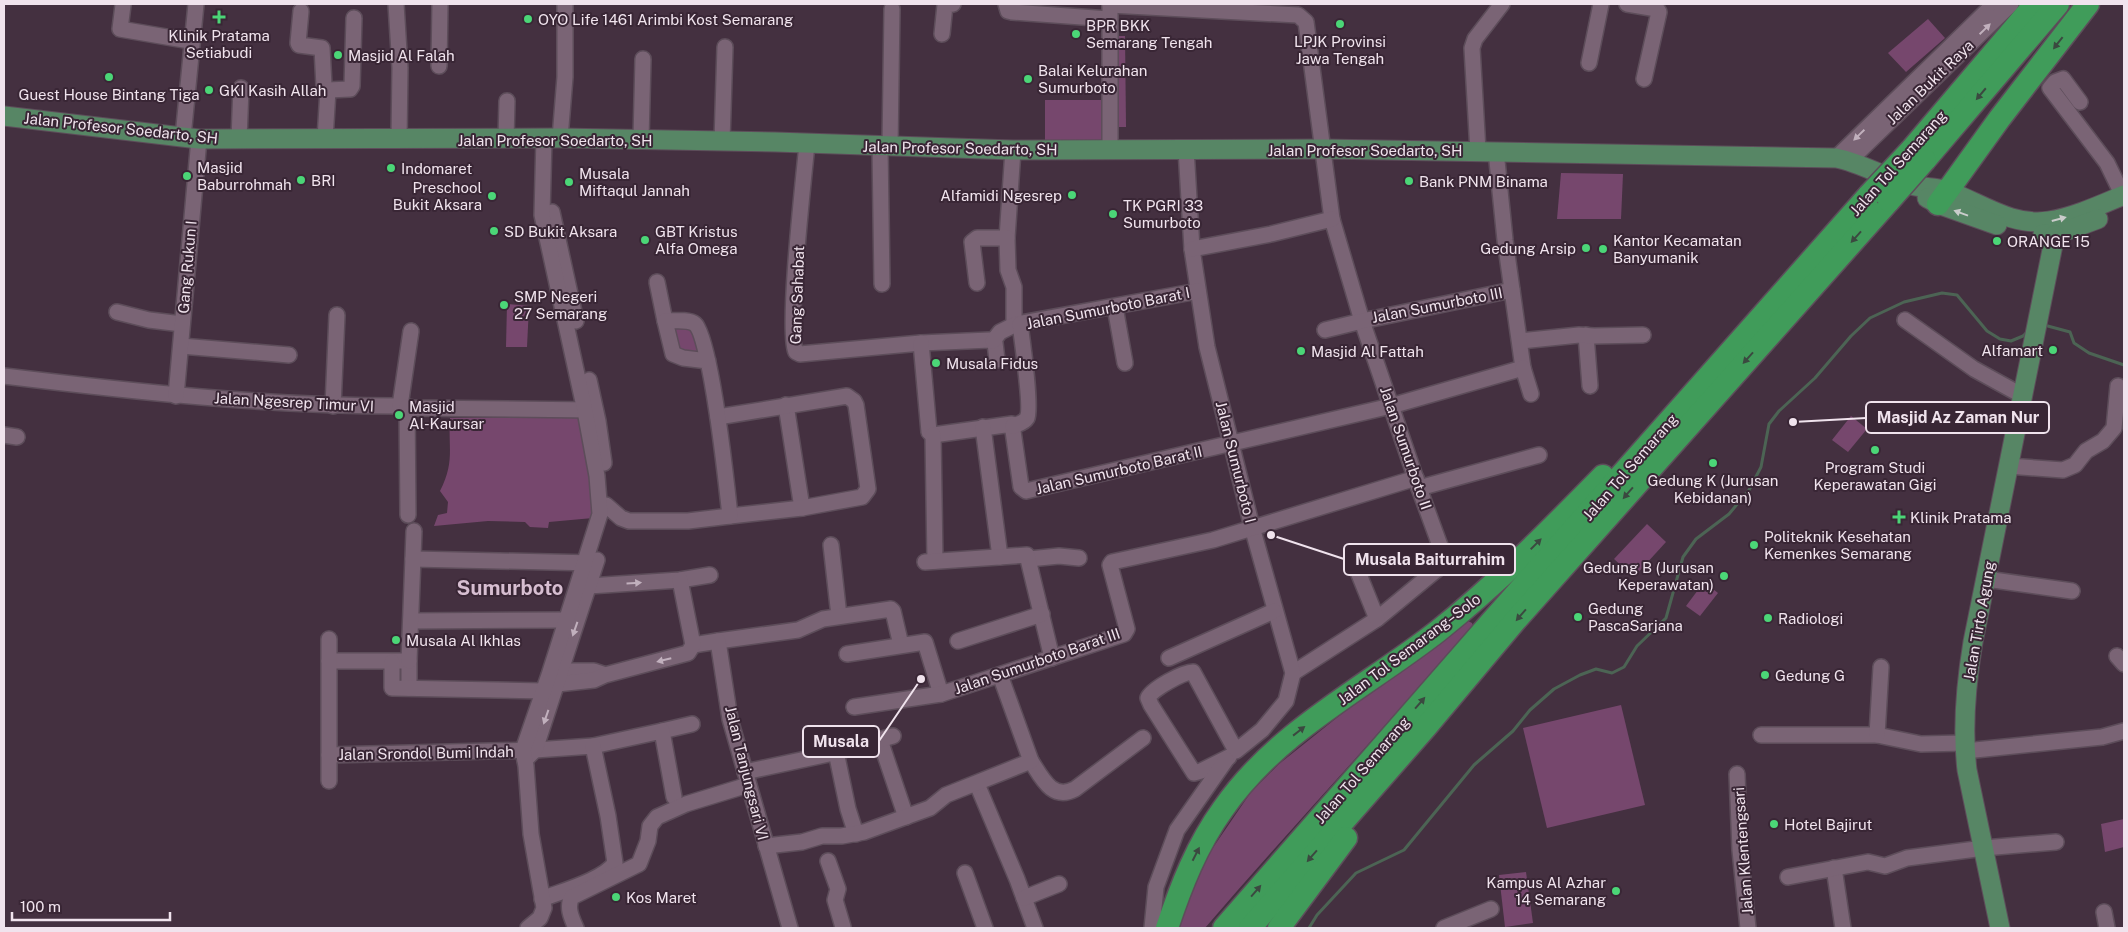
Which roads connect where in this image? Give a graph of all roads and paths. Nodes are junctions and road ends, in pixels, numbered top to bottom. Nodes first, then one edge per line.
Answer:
1 (196, 4) edge
2 (396, 4) edge
3 (440, 4) edge
4 (565, 4) edge
5 (953, 4) edge
6 (1006, 4) edge
7 (1502, 4) edge
8 (1601, 4) edge
9 (1627, 4) edge
10 (1994, 4) edge
11 (2011, 4) edge
12 (2035, 4) edge
13 (2058, 4) edge
14 (2088, 4) edge
15 (123, 5) dead end
16 (892, 9) dead end
17 (1110, 9) edge
18 (1296, 9) edge
19 (301, 11) dead end
20 (354, 18) dead end
21 (942, 34) dead end
22 (190, 41) junction
23 (725, 47) dead end
24 (643, 59) dead end
25 (1589, 63) dead end
26 (439, 66) dead end
27 (1644, 79) dead end
28 (241, 88) dead end
29 (328, 90) junction
30 (507, 101) dead end
31 (2080, 102) dead end
32 (4, 116) edge
33 (191, 138) junction
34 (325, 138) junction
35 (553, 138) junction
36 (238, 139) junction
37 (506, 139) junction
38 (399, 140) junction
39 (641, 140) junction
40 (722, 141) junction
41 (807, 144) junction
42 (885, 147) junction
43 (1186, 149) junction
44 (1324, 149) junction
45 (1013, 150) junction
46 (1110, 150) junction
47 (1487, 151) junction
48 (1918, 155) junction
49 (1842, 159) junction
50 (1879, 198) junction
51 (1943, 198) junction
52 (2124, 200) edge
53 (1332, 219) junction
54 (2055, 235) junction
55 (1007, 238) junction
56 (1192, 249) junction
57 (1810, 261) junction
58 (657, 282) dead end
59 (977, 283) dead end
60 (882, 284) dead end
61 (1512, 290) junction
62 (1198, 291) junction
63 (1115, 307) junction
64 (117, 312) dead end
65 (337, 315) dead end
66 (1362, 320) junction
67 (1905, 320) dead end
68 (665, 321) junction
69 (182, 324) junction
70 (1018, 324) junction
71 (1325, 330) dead end
72 (411, 331) dead end
73 (1643, 335) dead end
74 (1586, 336) junction
75 (993, 340) junction
76 (1520, 341) junction
77 (920, 343) junction
78 (181, 346) junction
79 (290, 355) dead end
80 (997, 360) dead end
81 (708, 361) junction
82 (1125, 363) dead end
83 (1523, 368) junction
84 (4, 376) edge
85 (1590, 386) dead end
86 (2118, 386) dead end
87 (1531, 394) dead end
88 (176, 396) junction
89 (2023, 396) junction
90 (786, 405) junction
91 (333, 406) junction
92 (1391, 406) junction
93 (404, 407) junction
94 (590, 410) junction
95 (718, 417) junction
96 (1013, 426) junction
97 (983, 427) junction
98 (933, 435) junction
99 (1231, 444) junction
100 (1539, 455) dead end
101 (2008, 466) junction
102 (601, 475) junction
103 (1417, 483) junction
104 (606, 505) junction
105 (802, 508) junction
106 (408, 515) dead end
107 (730, 516) junction
108 (1252, 527) junction
109 (414, 531) dead end
110 (831, 545) dead end
111 (1000, 557) junction
112 (1352, 557) dead end
113 (1079, 558) dead end
114 (413, 559) junction
115 (1029, 559) junction
116 (591, 562) junction
117 (710, 575) dead end
118 (1986, 579) junction
119 (680, 580) junction
120 (589, 586) junction
121 (2072, 590) dead end
122 (1274, 611) junction
123 (1042, 614) junction
124 (839, 616) junction
125 (1377, 619) junction
126 (565, 620) junction
127 (411, 621) junction
128 (329, 640) dead end
129 (718, 641) junction
130 (958, 641) dead end
131 (693, 645) junction
132 (901, 645) junction
133 (847, 654) dead end
134 (1052, 658) junction
135 (1169, 658) dead end
136 (329, 661) junction
137 (410, 661) junction
138 (392, 662) junction
139 (1881, 667) dead end
140 (1293, 673) junction
141 (1000, 675) junction
142 (551, 681) junction
143 (409, 688) junction
144 (941, 694) junction
145 (854, 708) dead end
146 (692, 724) dead end
147 (1426, 728) junction
148 (2124, 730) edge
149 (662, 731) junction
150 (1761, 735) dead end
151 (1877, 735) junction
152 (1143, 738) dead end
153 (593, 746) junction
154 (1965, 747) junction
155 (836, 752) junction
156 (528, 753) junction
157 (1233, 754) junction
158 (329, 755) junction
159 (1031, 761) junction
160 (1738, 774) dead end
161 (747, 778) junction
162 (329, 781) dead end
163 (977, 784) junction
164 (674, 797) dead end
165 (906, 817) junction
166 (856, 834) junction
167 (2056, 842) dead end
168 (766, 846) junction
169 (1984, 848) junction
170 (828, 861) dead end
171 (1834, 868) junction
172 (965, 873) dead end
173 (1788, 877) dead end
174 (1059, 884) dead end
175 (1024, 898) junction
176 (542, 899) junction
177 (1492, 909) dead end
178 (2104, 912) dead end
179 (528, 928) edge
180 (576, 928) edge
181 (790, 928) edge
182 (844, 928) edge
183 (986, 928) edge
184 (1035, 928) edge
185 (1152, 928) edge
186 (1167, 928) edge
187 (1224, 928) edge
188 (1250, 928) edge
189 (1279, 928) edge
190 (1444, 928) edge
191 (1748, 928) edge
192 (1843, 928) edge
193 (2000, 928) edge
194 (2107, 928) edge

1 - 22 street, Gang Rukun I
2 - 38 street
3 - 26 street
4 - 35 street, Jalan Srondol Bumi Indah
5 - 21 street
6 - 17 street
7 - 47 street, Jalan Sumurboto III
8 - 25 street
9 - 27 street
10 -> 49 street, Jalan Bukit Raya
49 -> 11 street, Jalan Bukit Raya
12 - 48 highway, Jalan Tol Semarang
13 -> 48 highway, Jalan Tol Semarang
14 -> 51 highway
15 - 22 street
16 - 42 street
17 - 18 street
17 - 46 street
18 - 44 street, Jalan Sumurboto II
19 - 29 street
20 - 29 street
22 - 33 street, Gang Rukun I
23 - 40 street
24 - 39 street
28 - 36 street
29 - 34 street
30 - 37 street
31 - 52 street
32 - 33 main road, Jalan Profesor Soedarto, SH
33 - 36 main road, Jalan Profesor Soedarto, SH
33 - 69 street, Gang Rukun I
34 - 36 main road, Jalan Profesor Soedarto, SH
34 - 38 main road, Jalan Profesor Soedarto, SH
35 - 37 main road, Jalan Profesor Soedarto, SH
35 - 39 main road, Jalan Profesor Soedarto, SH
35 - 94 street, Jalan Srondol Bumi Indah
37 - 38 main road, Jalan Profesor Soedarto, SH
39 - 40 main road, Jalan Profesor Soedarto, SH
40 - 41 main road, Jalan Profesor Soedarto, SH
41 - 42 main road, Jalan Profesor Soedarto, SH
41 - 77 street, Gang Sahabat
42 - 45 main road, Jalan Profesor Soedarto, SH
42 - 60 street
43 - 44 main road, Jalan Profesor Soedarto, SH
43 - 46 main road, Jalan Profesor Soedarto, SH
43 - 56 street, Jalan Sumurboto I
44 - 47 main road, Jalan Profesor Soedarto, SH
44 - 53 street, Jalan Sumurboto II
45 - 46 main road, Jalan Profesor Soedarto, SH
45 - 55 street, Jalan Sumurboto Barat I
47 - 49 main road, Jalan Profesor Soedarto, SH
47 - 61 street, Jalan Sumurboto III
48 - 50 highway, Jalan Tol Semarang, bridge
49 - 51 main road, Jalan Profesor Soedarto, SH
50 - 57 highway, Jalan Tol Semarang
50 -> 147 highway, Jalan Tol Semarang
51 -> 52 main road
54 -> 51 main road
52 - 54 main road
53 - 56 street
53 - 66 street, Jalan Sumurboto II
54 - 89 main road, Jalan Tirto Agung
55 - 59 street
55 - 70 street, Jalan Sumurboto Barat I
56 - 62 street, Jalan Sumurboto I
186 -> 57 highway, Jalan Tol Semarang–Solo
187 -> 57 highway, Jalan Tol Semarang
58 - 68 street
61 - 66 street, Jalan Sumurboto III
61 - 76 street, Jalan Sumurboto III
62 - 63 street, Jalan Sumurboto Barat I
62 - 99 street, Jalan Sumurboto I
63 - 70 street, Jalan Sumurboto Barat I
63 - 82 street
64 - 69 street
65 - 91 street
66 - 71 street, Jalan Sumurboto III
66 - 92 street, Jalan Sumurboto II
67 - 89 street
68 - 81 street
68 - 81 street
69 - 78 street, Gang Rukun I
70 - 75 street
70 - 96 street
72 - 93 street
73 - 74 street
74 - 76 street
74 - 85 street
75 - 77 street, Gang Sahabat
75 - 80 street
76 - 83 street, Jalan Sumurboto III
77 - 98 street
78 - 79 street
78 - 88 street, Gang Rukun I
81 - 95 street
83 - 87 street, Jalan Sumurboto III
83 - 92 street
84 - 88 street, Jalan Ngesrep Timur VI
86 - 101 street
88 - 91 street, Jalan Ngesrep Timur VI
89 - 101 main road, Jalan Tirto Agung
90 - 95 street
90 - 105 street
90 - 105 street
91 - 93 street, Jalan Ngesrep Timur VI
92 - 99 street
92 - 103 street, Jalan Sumurboto II
93 - 94 street, Jalan Ngesrep Timur VI
93 - 106 street
94 - 102 street, Jalan Srondol Bumi Indah
95 - 107 street
96 - 97 street
96 - 99 street, Jalan Sumurboto Barat II
97 - 98 street
97 - 111 street
98 - 111 street
99 - 108 street, Jalan Sumurboto I
100 - 103 street
101 - 118 main road, Jalan Tirto Agung
102 - 104 street, Jalan Srondol Bumi Indah
102 - 116 street, Jalan Srondol Bumi Indah
103 - 108 street
103 - 125 street, Jalan Sumurboto II
104 - 107 street
104 - 116 street, Jalan Srondol Bumi Indah
105 - 107 street
108 - 122 street, Jalan Sumurboto I
108 - 134 street, Jalan Sumurboto Barat III
109 - 114 street
110 - 124 street
111 - 115 street
112 - 125 street
113 - 115 street
114 - 116 street
114 - 127 street
115 - 123 street
116 - 120 street, Jalan Srondol Bumi Indah
116 - 126 street, Jalan Srondol Bumi Indah
117 - 119 street
118 - 121 street
118 - 154 main road, Jalan Tirto Agung
120 -> 119 street
119 - 131 street
120 -> 142 street, Jalan Srondol Bumi Indah
122 - 135 street
122 - 140 street, Jalan Sumurboto I
123 - 130 street
123 - 134 street
124 - 129 street
124 - 132 street
125 - 140 street, Jalan Sumurboto II
126 - 127 street
126 - 142 street, Jalan Srondol Bumi Indah
127 - 137 street
128 - 136 street, Jalan Srondol Bumi Indah
129 - 131 street
129 - 161 street, Jalan Tanjungsari VI
131 -> 142 street
132 - 133 street
132 - 144 street
134 - 141 street, Jalan Sumurboto Barat III
136 - 138 street
136 - 158 street, Jalan Srondol Bumi Indah
137 - 138 street
137 - 143 street
138 - 143 street
139 - 151 street
140 - 157 street
141 - 144 street, Jalan Sumurboto Barat III
141 - 159 street
142 - 143 street
142 - 156 street, Jalan Srondol Bumi Indah
144 - 145 street, Jalan Sumurboto Barat III
146 - 149 street, Jalan Srondol Bumi Indah
147 -> 188 highway, Jalan Tol Semarang
147 - 189 highway
148 - 154 street
149 - 153 street, Jalan Srondol Bumi Indah
149 - 164 street
150 - 151 street
151 - 154 street
152 - 159 street
153 - 156 street, Jalan Srondol Bumi Indah
153 - 176 street
154 - 169 main road, Jalan Tirto Agung
155 - 161 street
155 - 165 street
155 - 166 street
156 - 158 street, Jalan Srondol Bumi Indah
156 - 176 street, Jalan Srondol Bumi Indah
157 - 157 street
157 - 185 street
158 - 162 street, Jalan Srondol Bumi Indah
159 - 163 street
160 - 191 street, Jalan Klentengsari
161 - 168 street, Jalan Tanjungsari VI
161 - 180 street
163 - 165 street
163 - 175 street
165 - 166 street
166 - 168 street
167 - 169 street
168 - 181 street, Jalan Tanjungsari VI
169 - 171 street
169 - 193 main road, Jalan Tirto Agung
170 - 182 street
171 - 173 street
171 - 192 street
172 - 183 street
174 - 175 street
175 - 184 street
176 - 179 street, Jalan Srondol Bumi Indah
177 - 190 street
178 - 194 street

